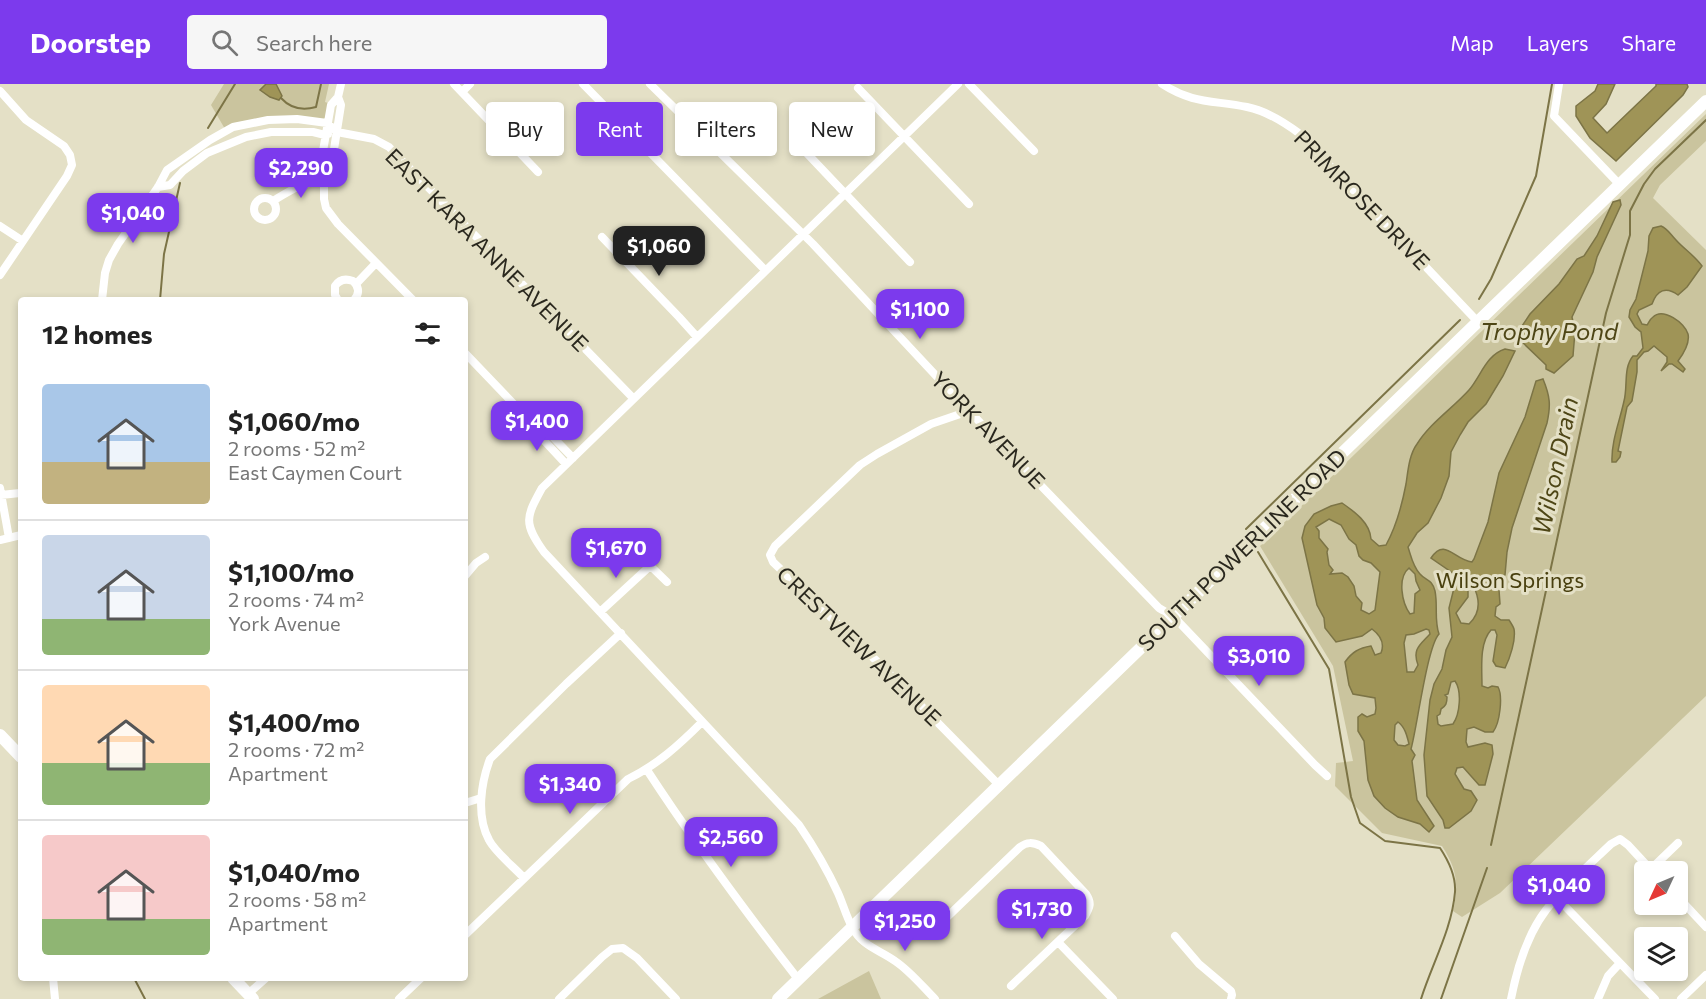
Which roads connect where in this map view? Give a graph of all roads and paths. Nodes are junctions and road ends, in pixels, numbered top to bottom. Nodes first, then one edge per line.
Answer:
1 (341, 84) edge
2 (454, 84) edge
3 (470, 84) edge
4 (583, 84) edge
5 (650, 84) edge
6 (958, 84) edge
7 (969, 84) edge
8 (1162, 84) edge
9 (1559, 84) edge
10 (858, 88) dead end
11 (0, 91) edge
12 (462, 92) junction
13 (338, 97) junction
14 (1706, 101) edge
15 (327, 123) junction
16 (337, 132) junction
17 (325, 135) junction
18 (904, 136) junction
19 (1034, 151) dead end
20 (810, 156) edge
21 (538, 172) dead end
22 (324, 181) junction
23 (1620, 185) junction
24 (158, 187) junction
25 (845, 193) junction
26 (273, 201) dead end
27 (969, 204) dead end
28 (0, 226) edge
29 (803, 234) junction
30 (602, 237) dead end
31 (23, 241) junction
32 (910, 261) dead end
33 (376, 263) junction
34 (765, 270) junction
35 (0, 275) edge
36 (356, 284) junction
37 (102, 297) edge
38 (337, 297) edge
39 (355, 297) edge
40 (410, 297) edge
41 (1478, 322) junction
42 (697, 337) junction
43 (468, 356) edge
44 (633, 398) junction
45 (969, 411) junction
46 (569, 461) junction
47 (1, 491) edge
48 (18, 493) edge
49 (4, 539) edge
50 (634, 550) dead end
51 (485, 557) dead end
52 (650, 566) junction
53 (468, 572) edge
54 (667, 582) dead end
55 (600, 612) junction
56 (1174, 617) junction
57 (621, 633) junction
58 (702, 722) junction
59 (0, 735) edge
60 (18, 755) edge
61 (647, 770) junction
62 (1327, 776) dead end
63 (1000, 786) junction
64 (481, 798) junction
65 (468, 802) edge
66 (1678, 843) dead end
67 (1644, 861) edge
68 (1661, 861) edge
69 (524, 878) junction
70 (1557, 898) junction
71 (1688, 908) edge
72 (945, 919) dead end
73 (852, 927) junction
74 (1706, 927) edge
75 (468, 932) edge
76 (1175, 936) dead end
77 (1058, 942) junction
78 (1620, 963) junction
79 (1706, 975) edge
80 (798, 979) junction
81 (53, 981) edge
82 (236, 981) edge
83 (264, 981) edge
84 (418, 981) edge
85 (1011, 986) dead end
86 (251, 997) edge
87 (55, 999) edge
88 (399, 999) edge
89 (559, 999) edge
90 (676, 999) edge
91 (778, 999) edge
92 (935, 999) edge
93 (1113, 999) edge
94 (1231, 999) edge
95 (1511, 999) edge
96 (1598, 999) edge
97 (1655, 999) edge
98 (1681, 999) edge

1 - 13 street
2 - 12 street
3 - 12 street
4 - 34 street
5 - 29 street, YORK AVENUE
6 - 18 street
7 - 19 street
8 - 41 street, PRIMROSE DRIVE
9 - 23 street
10 - 18 street
11 - 31 street
12 - 21 street
13 - 15 street
13 - 16 street
14 - 23 street, SOUTH POWERLINE ROAD
15 - 16 street
15 - 17 street
15 - 24 street
16 - 17 street
16 - 22 street
16 - 44 street, EAST KARA ANNE AVENUE
17 - 22 street
17 - 24 street
18 - 25 street
18 - 27 street
20 - 25 street
22 - 26 street
22 - 33 street
23 - 41 street, SOUTH POWERLINE ROAD
24 - 37 street
25 - 29 street
25 - 32 street
28 - 31 street
29 - 34 street
29 - 45 street, YORK AVENUE
30 - 42 street
31 - 35 street
33 - 36 street
33 - 40 street
34 - 42 street
36 - 38 street
36 - 39 street
41 - 56 street, SOUTH POWERLINE ROAD
42 - 44 street
43 - 46 street
44 - 46 street
45 - 56 street, YORK AVENUE
45 - 63 street, CRESTVIEW AVENUE
46 - 55 street
47 - 48 street
47 - 49 street
50 - 52 street
51 - 53 street
52 - 54 street
52 - 55 street
55 - 57 street
56 - 62 street, YORK AVENUE
56 - 63 street, SOUTH POWERLINE ROAD
57 - 58 street
57 - 64 street
58 - 61 street
58 - 73 street
59 - 60 street
61 - 69 street
61 - 80 street
63 - 73 street, SOUTH POWERLINE ROAD
64 - 65 street
64 - 69 street
66 - 68 street
67 - 70 street
69 - 75 street
70 - 78 street
70 - 95 street
71 - 74 street
72 - 77 street
73 - 80 street, SOUTH POWERLINE ROAD
73 - 92 street
76 - 94 street
77 - 85 street
77 - 93 street
78 - 96 street
78 - 97 street
79 - 98 street
80 - 91 street, SOUTH POWERLINE ROAD
81 - 87 street
82 - 86 street
83 - 86 street
84 - 88 street
89 - 90 street

